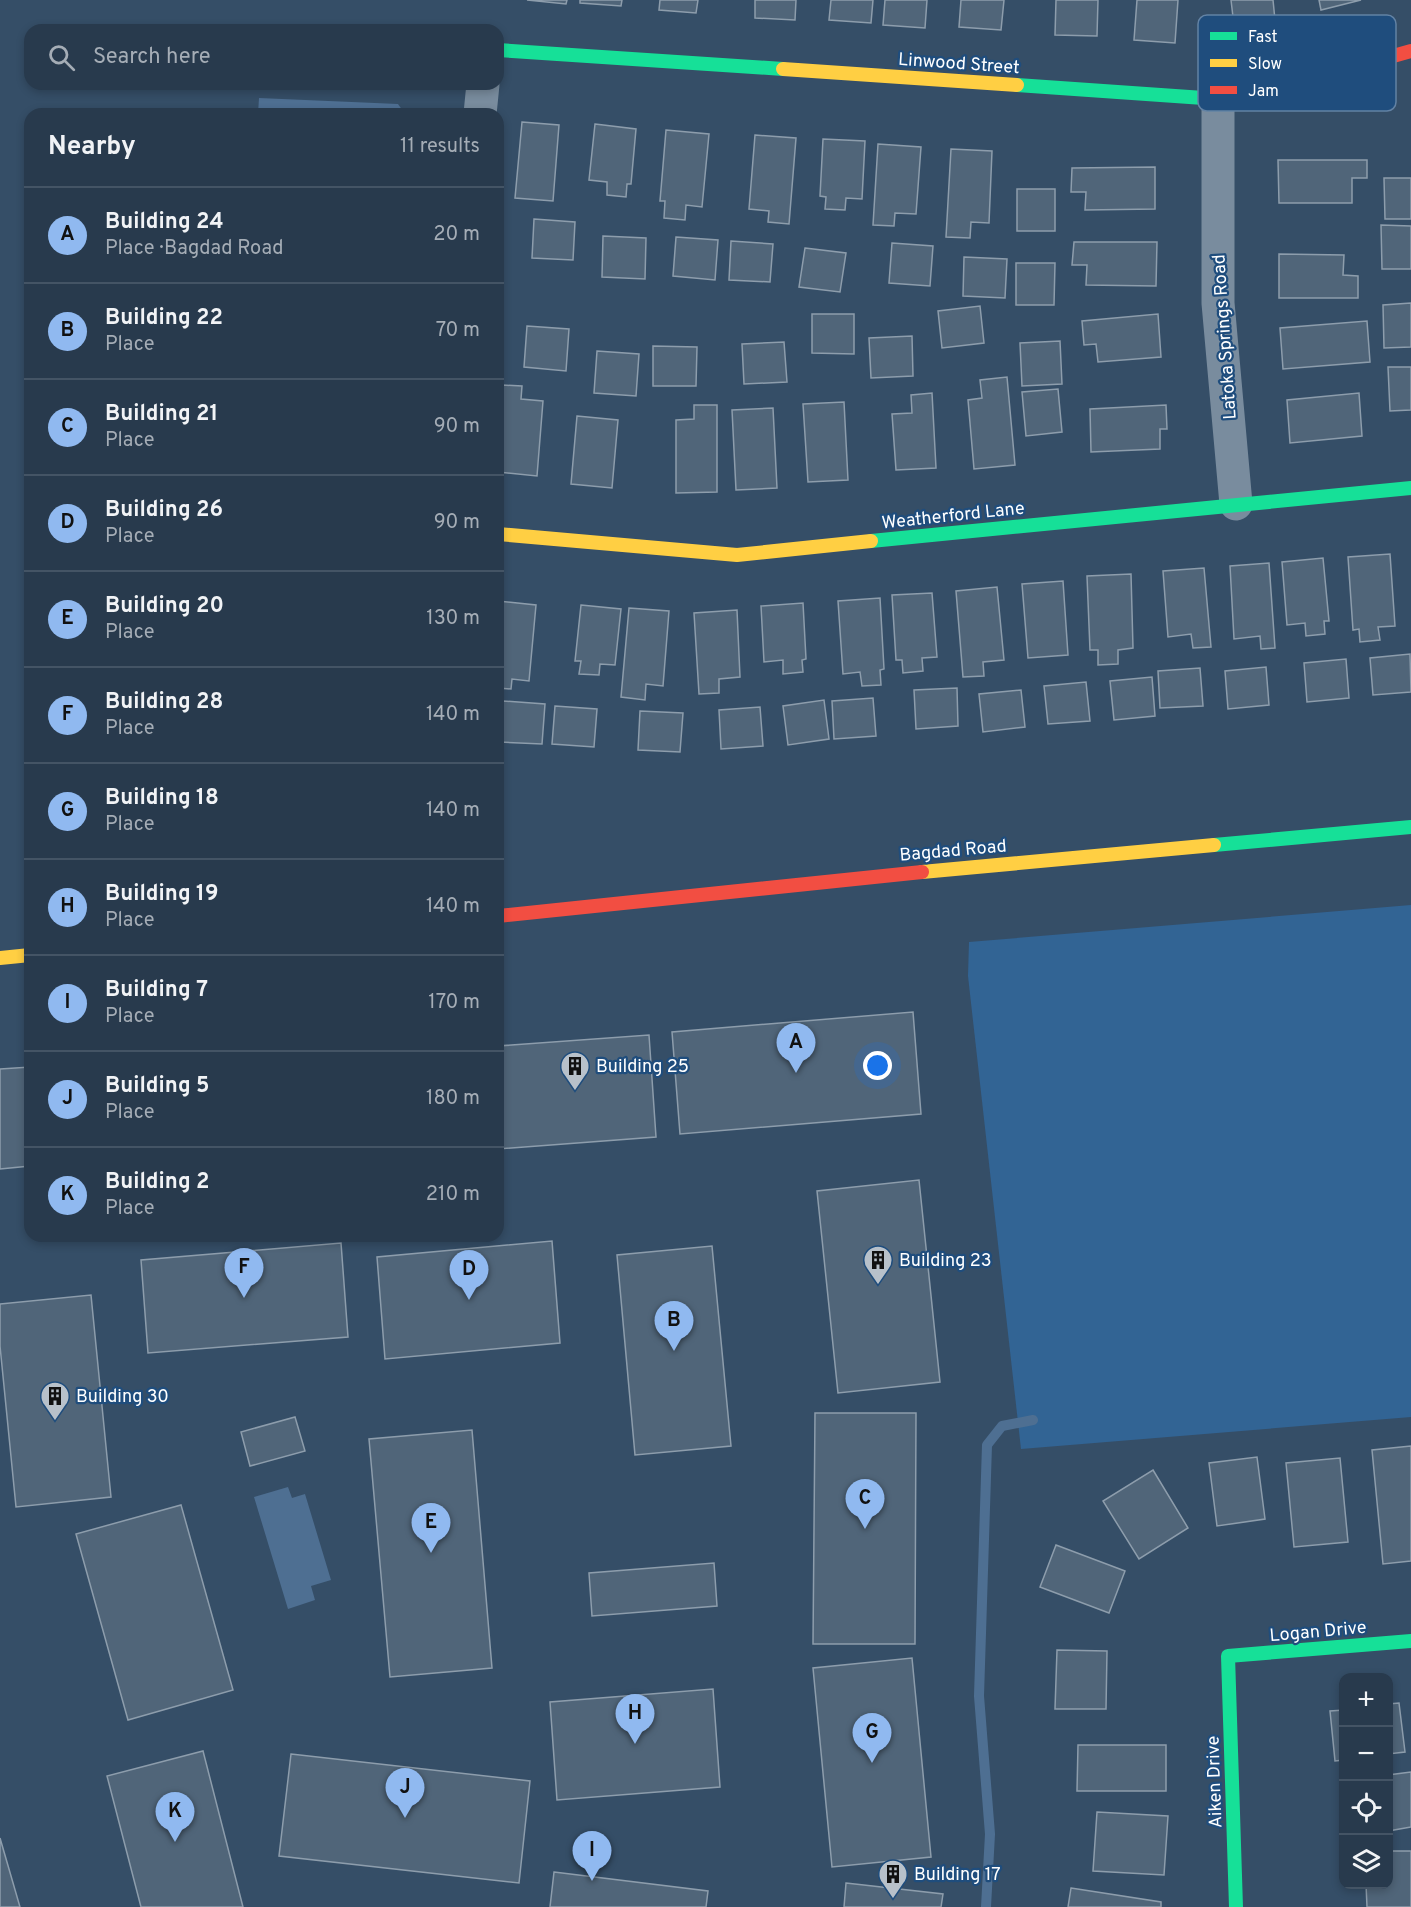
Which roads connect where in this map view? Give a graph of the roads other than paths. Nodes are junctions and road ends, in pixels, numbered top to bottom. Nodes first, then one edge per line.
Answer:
1 (504, 50) edge
2 (1411, 51) edge
3 (1396, 55) edge
4 (482, 90) edge
5 (1198, 98) edge
6 (481, 108) edge
7 (1218, 111) edge
8 (1411, 488) edge
9 (1236, 504) junction
10 (504, 535) edge
11 (1411, 826) edge
12 (504, 915) edge
13 (24, 956) edge
14 (0, 958) edge
15 (1411, 1641) edge
16 (1228, 1656) joint
17 (1236, 1907) edge

1 - 5 street, Linwood Street
2 - 3 street, Linwood Street
4 - 6 street
7 - 9 street, Latoka Springs Road
8 - 9 street, Weatherford Lane
9 - 10 street, Weatherford Lane
11 - 12 street, Bagdad Road
13 - 14 street
15 - 16 street, Logan Drive
16 - 17 street, Aiken Drive

